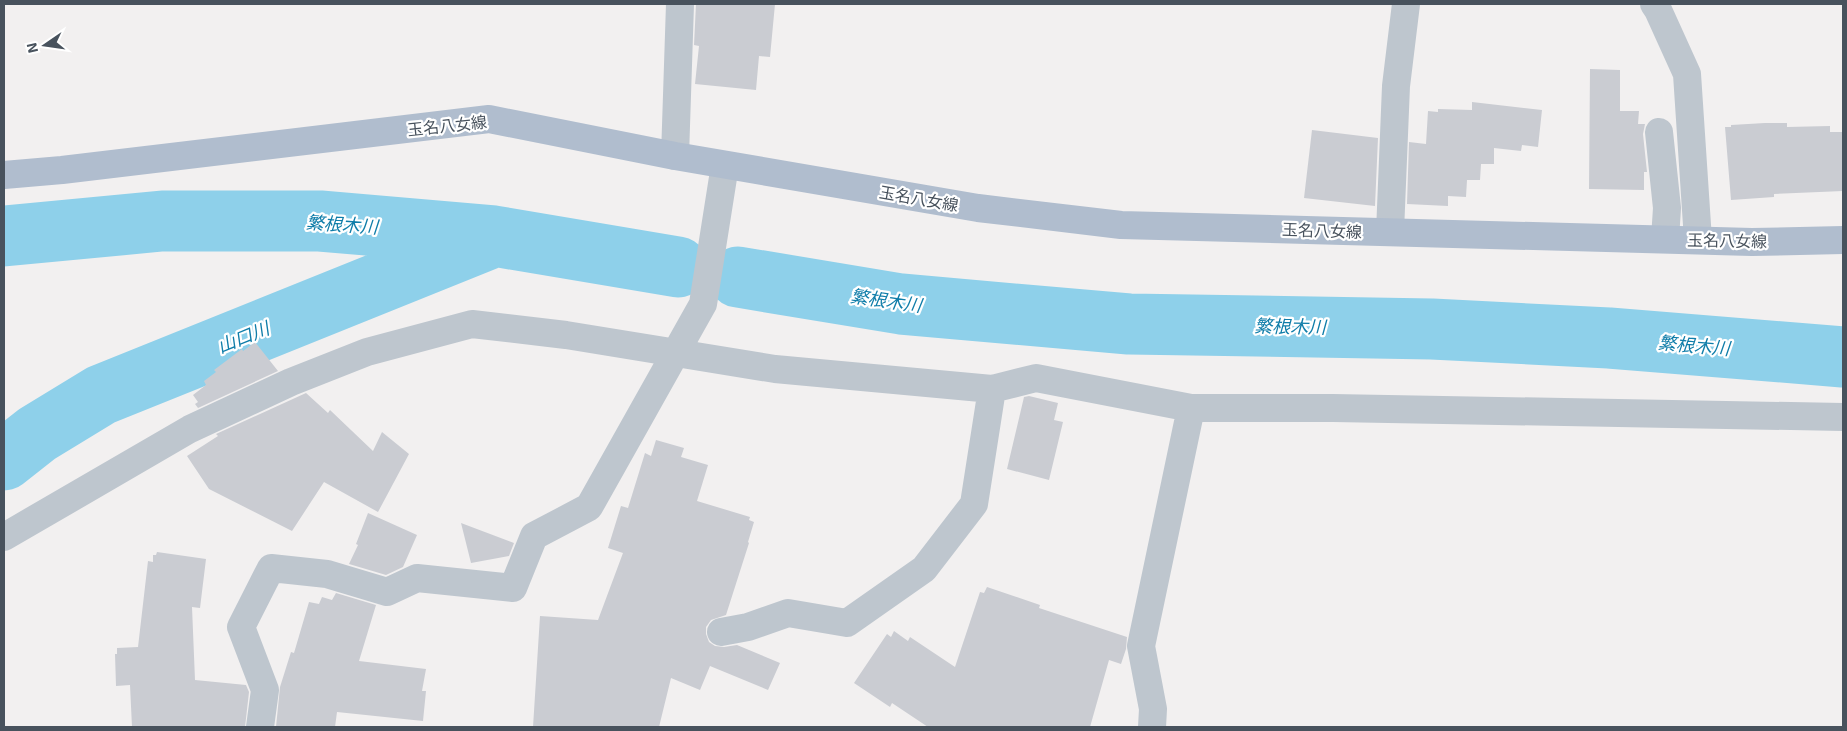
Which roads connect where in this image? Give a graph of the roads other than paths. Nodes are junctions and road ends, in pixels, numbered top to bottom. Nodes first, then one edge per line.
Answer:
1 (680, 4) edge
2 (1406, 4) edge
3 (1654, 4) edge
4 (1659, 132) dead end
5 (675, 156) junction
6 (725, 164) junction
7 (4, 175) edge
8 (1390, 232) junction
9 (1665, 239) junction
10 (1698, 240) junction
11 (1843, 240) edge
12 (676, 353) junction
13 (992, 389) junction
14 (1191, 408) junction
15 (1843, 417) edge
16 (4, 537) edge
17 (721, 632) dead end
18 (260, 727) edge
19 (1152, 727) edge

1 - 5 street
2 - 8 street
3 - 10 street
4 - 9 street
5 - 6 main road, 玉名八女線
5 - 7 main road, 玉名八女線
6 - 8 main road, 玉名八女線
6 - 12 street
8 - 9 main road, 玉名八女線
9 - 10 main road, 玉名八女線
10 - 11 main road, 玉名八女線
12 - 13 street
12 - 16 street
12 - 18 street
13 - 14 street
13 - 17 street
14 - 15 street
14 - 19 street

